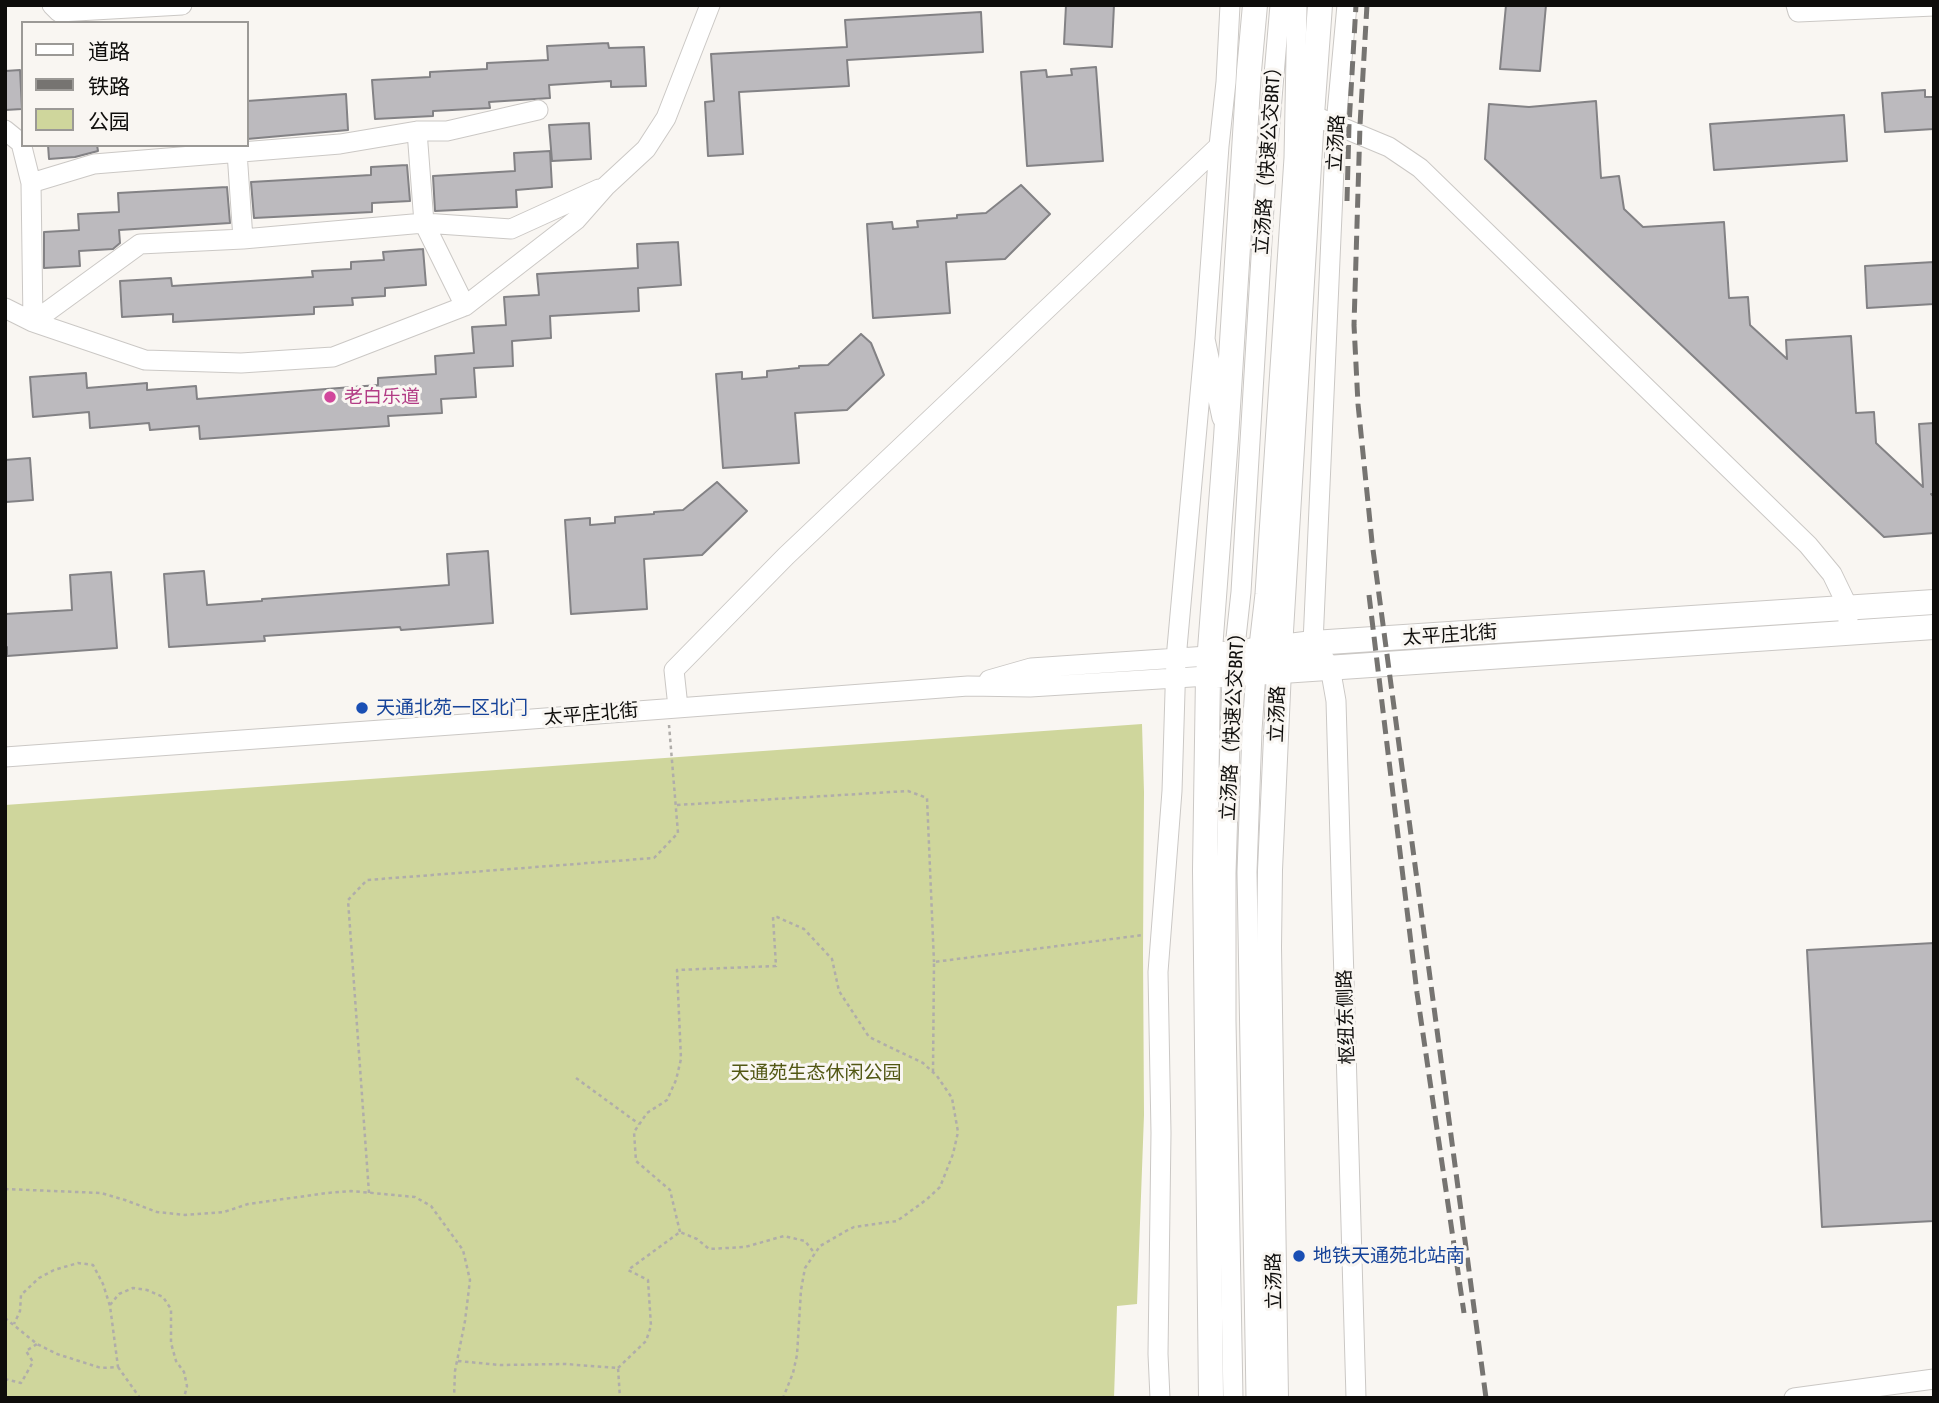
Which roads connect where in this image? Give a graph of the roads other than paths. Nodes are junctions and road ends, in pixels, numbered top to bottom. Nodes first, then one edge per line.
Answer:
1 (52, 5) edge
2 (183, 5) edge
3 (710, 5) edge
4 (1230, 5) edge
5 (1255, 5) edge
6 (1280, 5) edge
7 (1297, 5) edge
8 (1321, 5) edge
9 (1347, 5) edge
10 (1796, 5) edge
11 (1934, 6) edge
12 (538, 110) dead end
13 (1311, 115) junction
14 (1336, 124) junction
15 (5, 130) edge
16 (417, 131) junction
17 (21, 144) edge
18 (1219, 146) junction
19 (22, 147) edge
20 (237, 152) junction
21 (31, 183) junction
22 (606, 186) junction
23 (424, 223) junction
24 (243, 239) junction
25 (465, 306) junction
26 (5, 308) edge
27 (33, 322) junction
28 (1205, 339) junction
29 (1226, 438) junction
30 (1934, 602) edge
31 (1847, 608) junction
32 (1934, 627) edge
33 (1849, 633) junction
34 (1313, 643) junction
35 (1244, 663) junction
36 (1330, 667) junction
37 (1175, 668) junction
38 (673, 707) junction
39 (5, 757) edge
40 (1934, 1379) edge
41 (1160, 1398) edge
42 (1211, 1398) edge
43 (1233, 1398) edge
44 (1256, 1398) edge
45 (1276, 1398) edge
46 (1356, 1398) edge
47 (1794, 1398) edge

1 - 2 street
3 - 22 street
4 - 18 street, 立汤路
5 - 29 main road, 立汤路
6 - 35 street, 立汤路（快速公交BRT）
7 - 35 street, 立汤路（快速公交BRT）
8 - 13 main road, 立汤路
9 - 14 street, 立汤路
10 - 11 street
12 - 16 street
13 - 14 street
13 - 35 main road, 立汤路
14 - 31 street
14 - 34 street, 立汤路
15 - 17 street
16 - 20 street
16 - 23 street
18 - 28 street, 立汤路
18 - 38 street
19 - 21 street
20 - 21 street
20 - 24 street
21 - 27 street
22 - 23 street
22 - 25 street
23 - 24 street
23 - 25 street
24 - 27 street
25 - 27 street
26 - 27 street
28 - 29 street, 立汤路
28 - 37 street
29 - 35 main road, 立汤路
30 - 31 main road, 太平庄北街
31 - 33 street
31 - 34 main road, 太平庄北街
32 - 33 main road, 太平庄北街
33 - 36 main road, 太平庄北街
34 - 35 main road, 太平庄北街
34 - 36 street, 枢纽东侧路
35 - 36 main road, 太平庄北街
35 - 37 street, 太平庄北街
35 - 42 main road, 立汤路
35 - 43 street, 立汤路（快速公交BRT）
35 - 44 street, 立汤路（快速公交BRT）
35 - 45 main road, 立汤路
36 - 46 street, 枢纽东侧路
37 - 38 street, 太平庄北街
37 - 41 street
38 - 39 street, 太平庄北街
40 - 47 street

